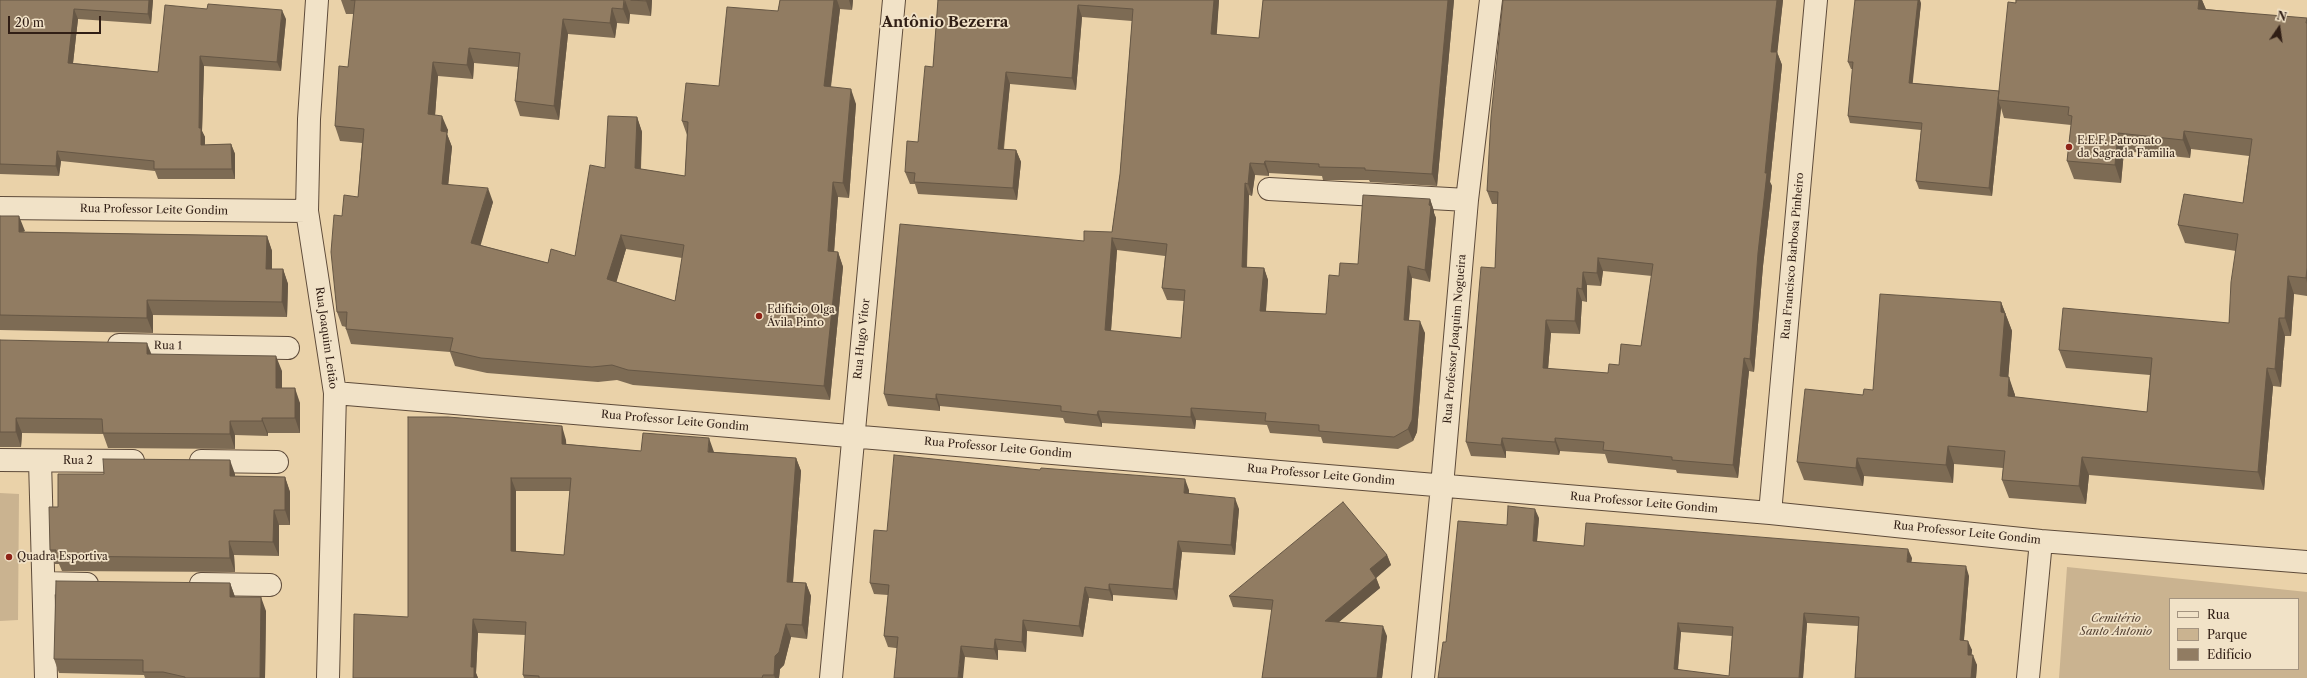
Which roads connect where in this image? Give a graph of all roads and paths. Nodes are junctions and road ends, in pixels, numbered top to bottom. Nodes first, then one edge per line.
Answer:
1 (317, 0) edge
2 (894, 0) edge
3 (1491, 0) edge
4 (1816, 0) edge
5 (1269, 188) dead end
6 (1467, 200) junction
7 (0, 208) edge
8 (307, 211) junction
9 (101, 345) edge
10 (288, 348) dead end
11 (335, 393) junction
12 (853, 435) junction
13 (0, 460) edge
14 (40, 461) junction
15 (151, 461) edge
16 (182, 461) edge
17 (277, 462) dead end
18 (1442, 486) junction
19 (1770, 513) junction
20 (2041, 541) junction
21 (2307, 562) edge
22 (44, 583) junction
23 (106, 584) edge
24 (184, 584) edge
25 (270, 585) dead end
26 (46, 678) edge
27 (328, 678) edge
28 (831, 678) edge
29 (1423, 678) edge
30 (2028, 678) edge

1 - 8 street, Rua Joaquim Leitão
2 - 12 street, Rua Hugo Vítor
3 - 6 street, Rua Professor Joaquim Nogueira
4 - 19 street, Rua Francisco Barbosa Pinheiro
5 - 6 street
6 - 18 street, Rua Professor Joaquim Nogueira
7 - 8 street, Rua Professor Leite Gondim
8 - 11 street, Rua Joaquim Leitão
9 - 10 street, Rua 1
11 - 12 street, Rua Professor Leite Gondim
11 - 27 street, Rua Joaquim Leitão
12 - 18 street, Rua Professor Leite Gondim
12 - 28 street, Rua Hugo Vítor
13 - 14 street, Rua 2
14 - 15 street, Rua 2
14 - 22 street
16 - 17 street
18 - 19 street, Rua Professor Leite Gondim
18 - 29 street, Rua Professor Joaquim Nogueira
19 - 20 street, Rua Professor Leite Gondim
20 - 21 street, Rua Professor Leite Gondim
20 - 30 street
22 - 23 street
22 - 26 street
24 - 25 street

